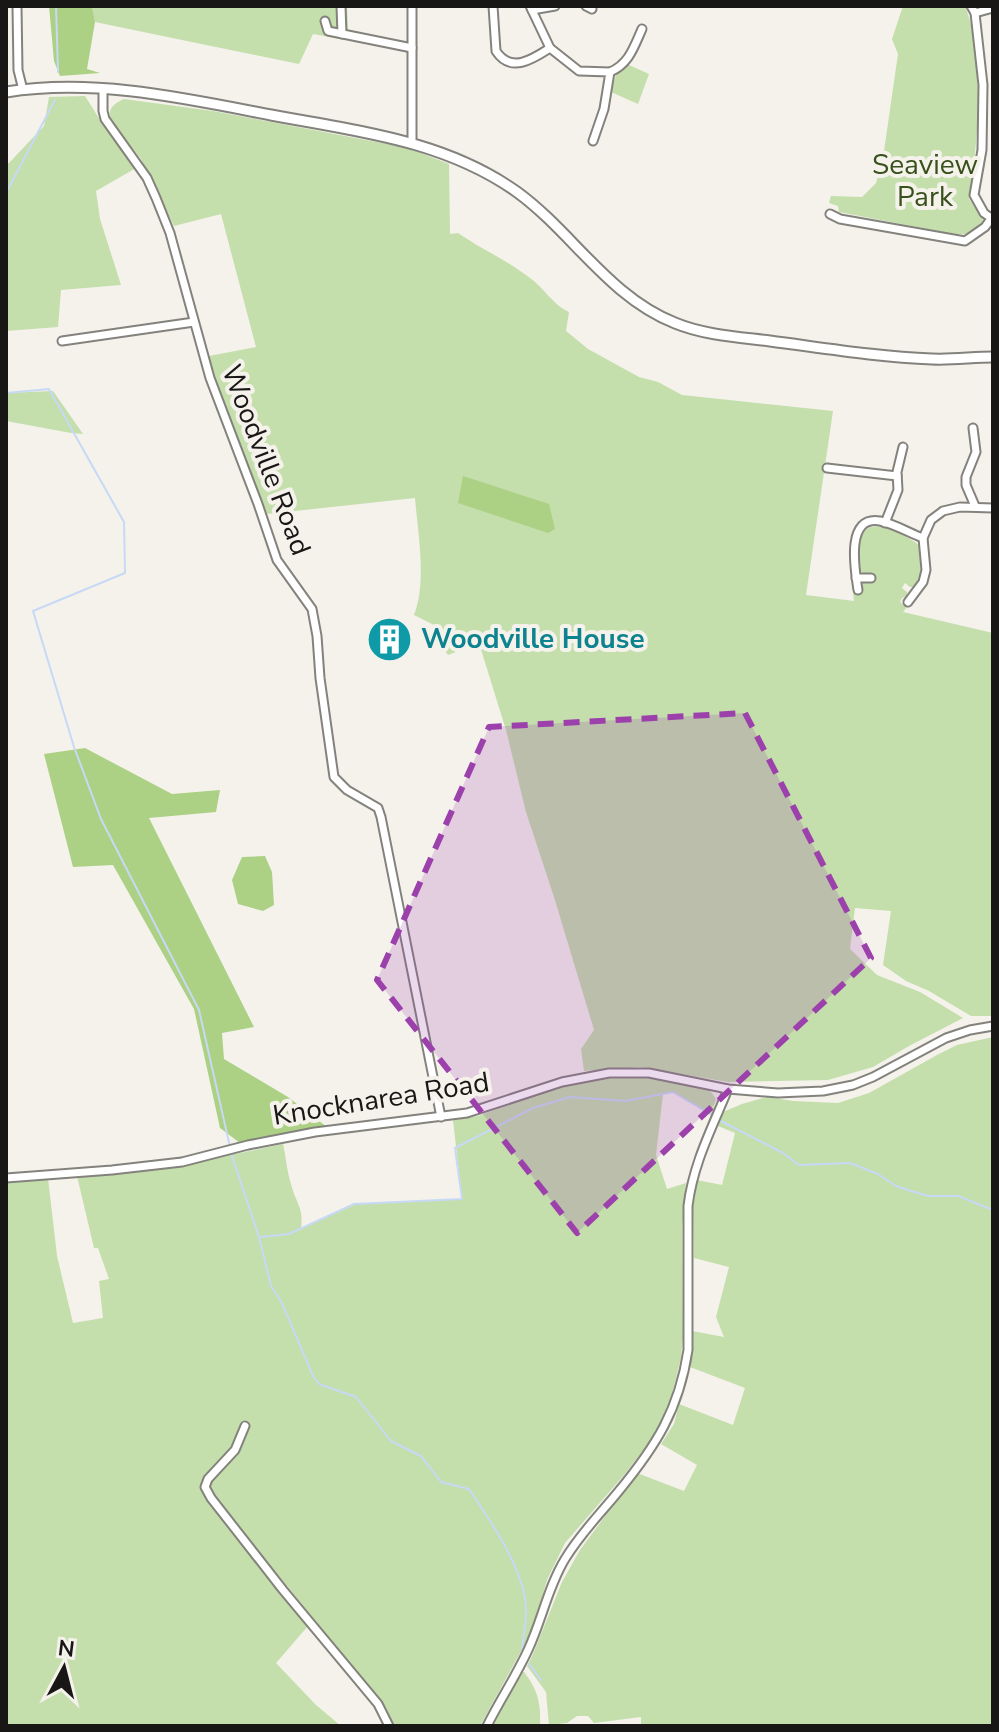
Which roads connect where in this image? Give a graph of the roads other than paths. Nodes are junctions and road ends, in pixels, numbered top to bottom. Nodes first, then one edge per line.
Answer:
1 (17, 6) edge
2 (341, 6) edge
3 (412, 6) edge
4 (493, 6) edge
5 (555, 6) edge
6 (531, 8) edge
7 (993, 8) edge
8 (973, 10) edge
9 (325, 21) dead end
10 (642, 29) dead end
11 (342, 34) junction
12 (412, 48) junction
13 (550, 48) junction
14 (610, 72) junction
15 (993, 84) edge
16 (983, 85) junction
17 (103, 89) junction
18 (23, 90) junction
19 (6, 92) edge
20 (593, 141) dead end
21 (412, 142) junction
22 (830, 214) dead end
23 (992, 217) edge
24 (194, 322) junction
25 (62, 341) dead end
26 (993, 357) edge
27 (973, 428) dead end
28 (903, 447) dead end
29 (827, 468) dead end
30 (897, 476) junction
31 (975, 506) junction
32 (993, 508) edge
33 (885, 523) junction
34 (923, 538) junction
35 (856, 578) junction
36 (871, 578) dead end
37 (858, 590) dead end
38 (908, 602) dead end
39 (993, 1026) edge
40 (728, 1089) junction
41 (441, 1117) junction
42 (6, 1178) edge
43 (245, 1426) dead end
44 (389, 1726) edge
45 (487, 1726) edge

1 - 18 street
2 - 11 street
3 - 12 street
4 - 13 street
5 - 6 street
6 - 13 street
7 - 8 street
8 - 16 street
9 - 11 street
10 - 14 street
11 - 12 street
12 - 21 street
13 - 14 street
14 - 20 street
15 - 16 street
16 - 23 street
17 - 18 main road
17 - 21 main road
17 - 24 street, Woodville Road
18 - 19 main road
21 - 26 main road
22 - 23 street
24 - 25 street
24 - 41 street, Woodville Road
27 - 31 street
28 - 30 street
29 - 30 street
30 - 33 street
31 - 32 street
31 - 34 street
33 - 34 street
33 - 35 street
34 - 38 street
35 - 36 street
35 - 37 street
39 - 40 street, Knocknarea Road
40 - 41 street, Knocknarea Road
40 - 45 street
41 - 42 street, Knocknarea Road
43 - 44 street

